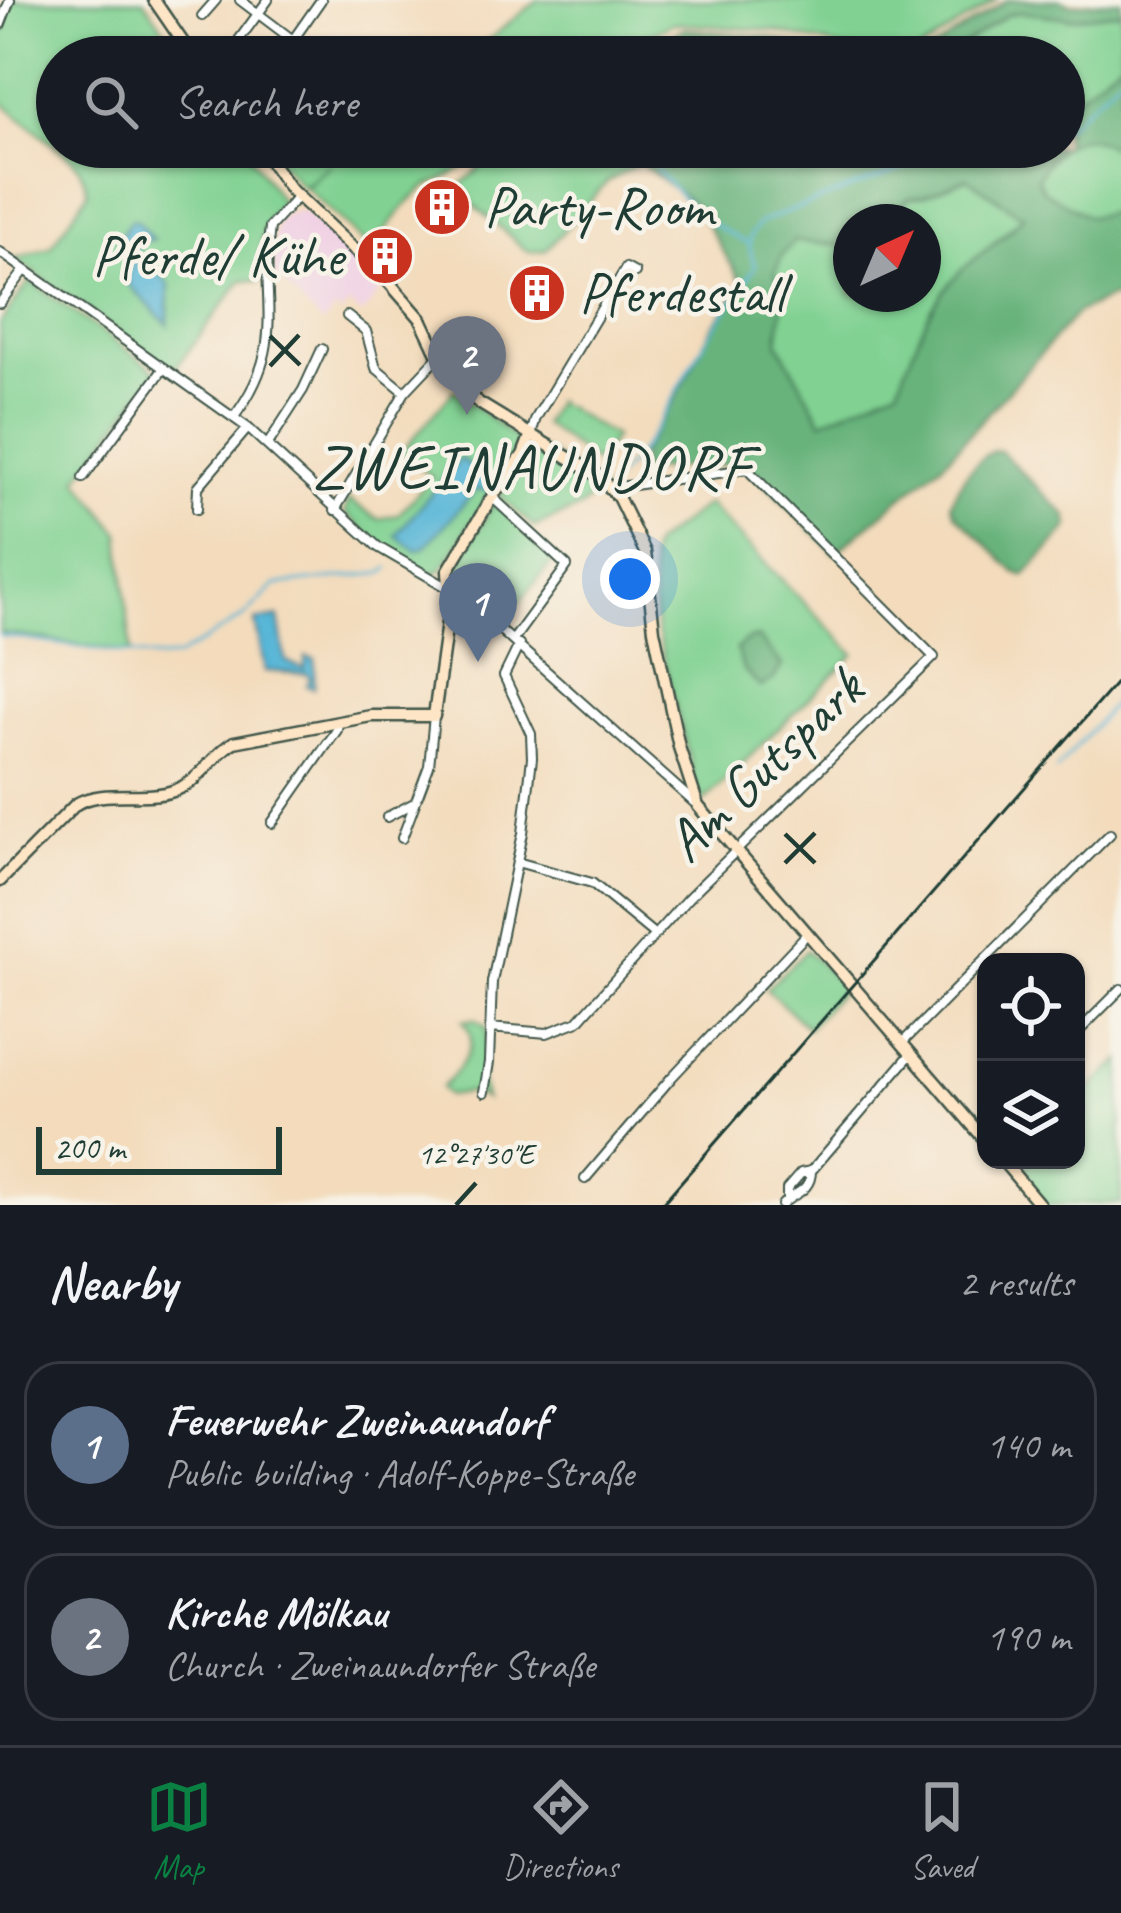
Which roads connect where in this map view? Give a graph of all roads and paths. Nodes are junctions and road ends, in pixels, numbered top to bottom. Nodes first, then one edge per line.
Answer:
1 (10, 0) edge
2 (154, 0) edge
3 (216, 0) edge
4 (240, 0) edge
5 (268, 0) edge
6 (322, 0) edge
7 (259, 15) junction
8 (202, 16) dead end
9 (0, 26) edge
10 (179, 36) edge
11 (242, 36) edge
12 (288, 36) edge
13 (296, 36) edge
14 (272, 168) edge
15 (298, 196) junction
16 (0, 252) edge
17 (25, 270) junction
18 (635, 273) dead end
19 (0, 282) edge
20 (10, 289) junction
21 (0, 303) edge
22 (347, 316) dead end
23 (322, 349) dead end
24 (438, 357) junction
25 (164, 368) junction
26 (405, 392) junction
27 (234, 417) junction
28 (248, 428) junction
29 (531, 434) junction
30 (268, 444) junction
31 (83, 478) dead end
32 (612, 488) junction
33 (492, 497) junction
34 (197, 509) dead end
35 (335, 510) junction
36 (448, 589) junction
37 (516, 643) junction
38 (434, 716) junction
39 (338, 722) junction
40 (415, 802) junction
41 (698, 806) junction
42 (387, 817) dead end
43 (272, 824) dead end
44 (1110, 834) dead end
45 (402, 838) dead end
46 (738, 852) junction
47 (517, 862) junction
48 (0, 881) edge
49 (808, 933) junction
50 (655, 935) junction
51 (1121, 989) edge
52 (1085, 1025) edge
53 (490, 1028) junction
54 (902, 1043) junction
55 (911, 1054) junction
56 (484, 1092) dead end
57 (977, 1126) edge
58 (1010, 1169) edge
59 (585, 1179) dead end
60 (784, 1202) edge
61 (1040, 1205) edge

1 - 9 street
2 - 10 street
3 - 8 street
4 - 7 street
5 - 7 street
6 - 13 street
7 - 11 street
7 - 12 street
14 - 15 street
15 - 24 street
15 - 27 street
16 - 17 street
17 - 20 street
17 - 25 street
18 - 29 street
19 - 20 street
20 - 21 street
22 - 26 street
23 - 30 street
24 - 26 street
24 - 29 street
25 - 27 street
25 - 31 street
26 - 35 street
27 - 28 street
28 - 30 street
28 - 34 street
29 - 32 street
29 - 33 street
30 - 35 street
32 - 41 street
32 - 46 street, Am Gutspark
33 - 36 street
33 - 37 street
35 - 36 street
36 - 37 street
36 - 38 street
37 - 41 street
37 - 47 street
38 - 39 street
38 - 40 street
39 - 43 street
39 - 48 street
40 - 42 street
40 - 45 street
41 - 46 street
44 - 54 street
46 - 49 street
46 - 50 street, Am Gutspark
47 - 50 street, Am Gutspark
47 - 53 street
49 - 54 street
49 - 59 street
50 - 53 street, Am Gutspark
51 - 52 street
53 - 56 street
54 - 55 street
55 - 57 street
55 - 60 street
58 - 61 street

